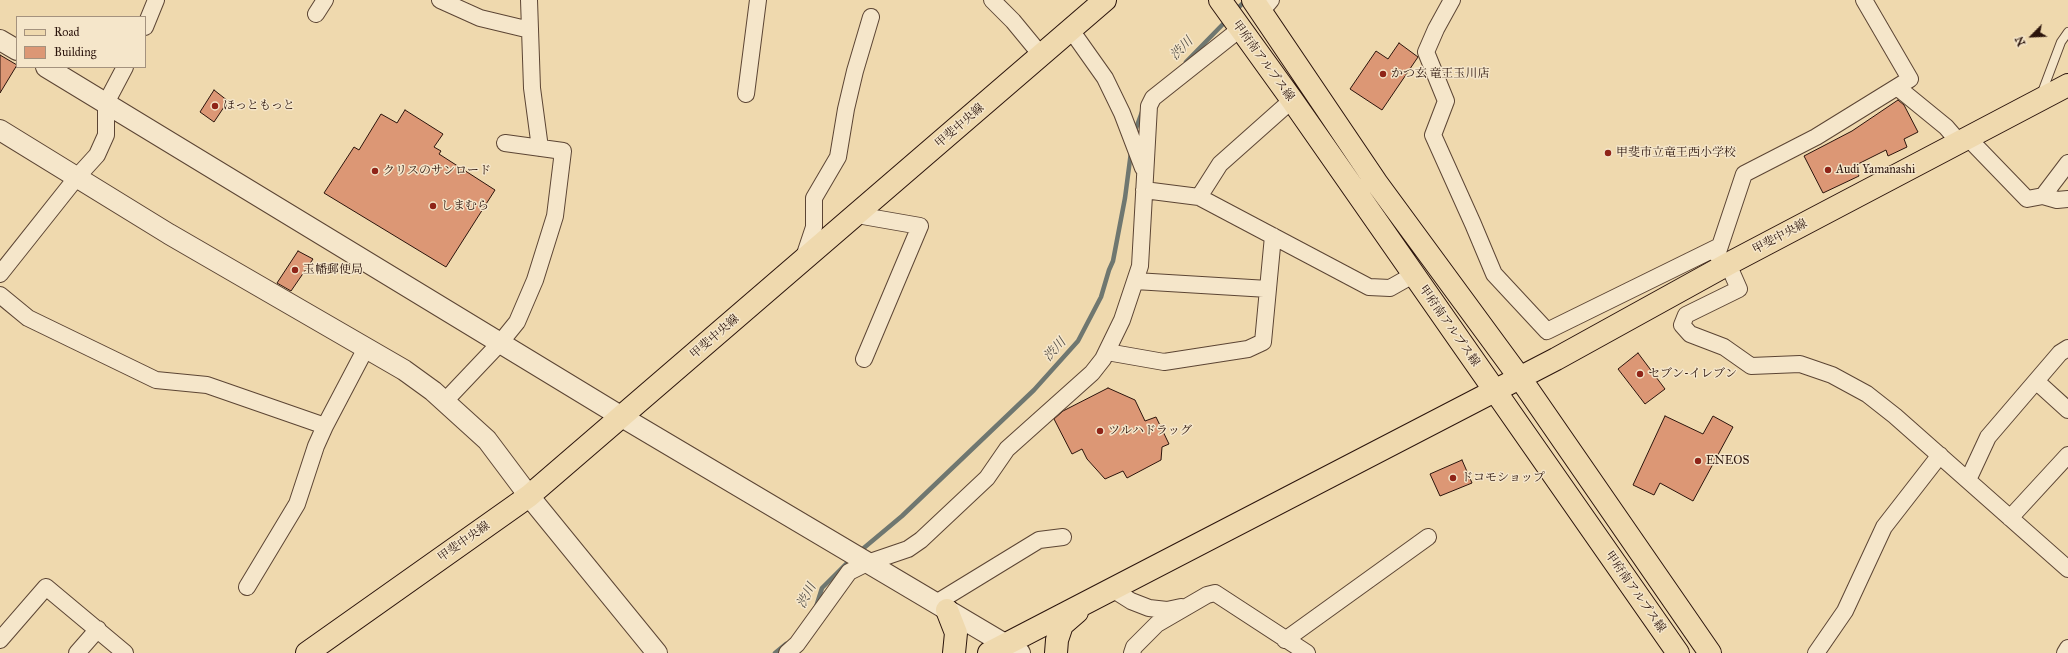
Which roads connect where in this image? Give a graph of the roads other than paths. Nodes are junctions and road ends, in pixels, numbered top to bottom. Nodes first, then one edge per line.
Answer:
1 (156, 0) edge
2 (325, 0) edge
3 (440, 0) edge
4 (529, 0) edge
5 (758, 0) edge
6 (992, 0) edge
7 (1105, 0) edge
8 (1220, 0) edge
9 (1452, 0) edge
10 (1864, 0) edge
11 (1262, 4) edge
12 (316, 14) dead end
13 (871, 17) dead end
14 (146, 25) edge
15 (1240, 29) junction
16 (530, 30) junction
17 (1071, 30) junction
18 (2068, 32) edge
19 (0, 40) edge
20 (16, 49) edge
21 (1042, 55) junction
22 (48, 68) edge
23 (124, 68) edge
24 (2068, 85) edge
25 (1897, 87) junction
26 (746, 94) dead end
27 (1292, 100) junction
28 (2039, 101) junction
29 (106, 103) junction
30 (0, 130) edge
31 (1963, 140) junction
32 (505, 143) dead end
33 (540, 148) junction
34 (2068, 163) edge
35 (1145, 173) junction
36 (76, 177) junction
37 (1144, 190) junction
38 (2042, 196) junction
39 (1198, 197) junction
40 (2068, 199) edge
41 (857, 215) junction
42 (1273, 236) junction
43 (1723, 259) junction
44 (802, 263) junction
45 (0, 274) edge
46 (1413, 275) junction
47 (1135, 281) junction
48 (1268, 289) junction
49 (0, 295) edge
50 (500, 343) junction
51 (366, 348) junction
52 (2068, 348) edge
53 (1107, 352) junction
54 (864, 359) dead end
55 (1520, 378) junction
56 (2036, 381) junction
57 (1494, 391) junction
58 (445, 401) junction
59 (2068, 410) edge
60 (622, 418) junction
61 (325, 426) junction
62 (1940, 455) junction
63 (2068, 455) edge
64 (1968, 480) junction
65 (529, 496) junction
66 (2010, 518) junction
67 (1063, 537) dead end
68 (1428, 537) dead end
69 (867, 563) junction
70 (2068, 569) edge
71 (247, 587) dead end
72 (1104, 594) junction
73 (1187, 606) junction
74 (941, 607) junction
75 (98, 629) junction
76 (0, 640) edge
77 (1286, 640) junction
78 (2068, 648) edge
79 (1005, 650) edge
80 (1673, 651) edge
81 (77, 653) edge
82 (125, 653) edge
83 (307, 653) edge
84 (657, 653) edge
85 (787, 653) edge
86 (954, 653) edge
87 (1056, 653) edge
88 (1132, 653) edge
89 (1307, 653) edge
90 (1710, 653) edge
91 (1816, 653) edge
92 (2065, 653) edge

1 - 14 street
2 - 12 street
3 - 16 street
4 - 16 street
5 - 26 street
6 - 21 street
7 - 17 main road, 甲斐中央線
8 - 15 main road, 甲府南アルプス線
9 - 43 street
10 - 25 street
11 - 55 main road, 甲府南アルプス線
13 - 44 street
15 - 27 main road, 甲府南アルプス線
15 - 35 street
16 - 33 street
17 - 21 main road, 甲斐中央線
17 - 35 street
18 - 28 lane
19 - 20 street
21 - 41 main road, 甲斐中央線
22 - 29 street
23 - 29 street
24 - 28 main road, 甲斐中央線
25 - 31 street
25 - 43 street
27 - 39 street
27 - 46 main road, 甲府南アルプス線
28 - 31 main road, 甲斐中央線
29 - 36 street
29 - 50 street
30 - 36 street
31 - 38 street
31 - 43 main road, 甲斐中央線
32 - 33 street
33 - 50 street
34 - 38 street
35 - 37 street
36 - 45 street
36 - 51 street
37 - 39 street
37 - 47 street
38 - 40 street
39 - 42 street
41 - 44 main road, 甲斐中央線
41 - 54 street
42 - 46 street
42 - 48 street
43 - 55 main road, 甲斐中央線
43 - 62 street
44 - 60 main road, 甲斐中央線
46 - 57 main road, 甲府南アルプス線
47 - 48 street
47 - 53 street
48 - 53 street
49 - 61 street
50 - 58 street
50 - 60 street
51 - 58 street
51 - 61 street
52 - 56 street
53 - 69 street
55 - 57 main road, 甲斐中央線
55 - 90 main road, 甲府南アルプス線
56 - 59 street
56 - 64 street
57 - 72 main road, 甲斐中央線
57 - 80 main road, 甲府南アルプス線
58 - 65 street
60 - 65 main road, 甲斐中央線
60 - 69 street
61 - 71 street
62 - 64 street
62 - 91 street
63 - 66 street
64 - 66 street
65 - 83 main road, 甲斐中央線
65 - 84 street
66 - 70 street
67 - 74 street
68 - 77 street
69 - 74 street
69 - 85 street
72 - 73 street
72 - 79 main road
72 - 87 main road
73 - 77 street
73 - 88 street
74 - 79 street
74 - 86 main road
75 - 76 street
75 - 81 street
75 - 82 street
77 - 89 street
78 - 92 street

